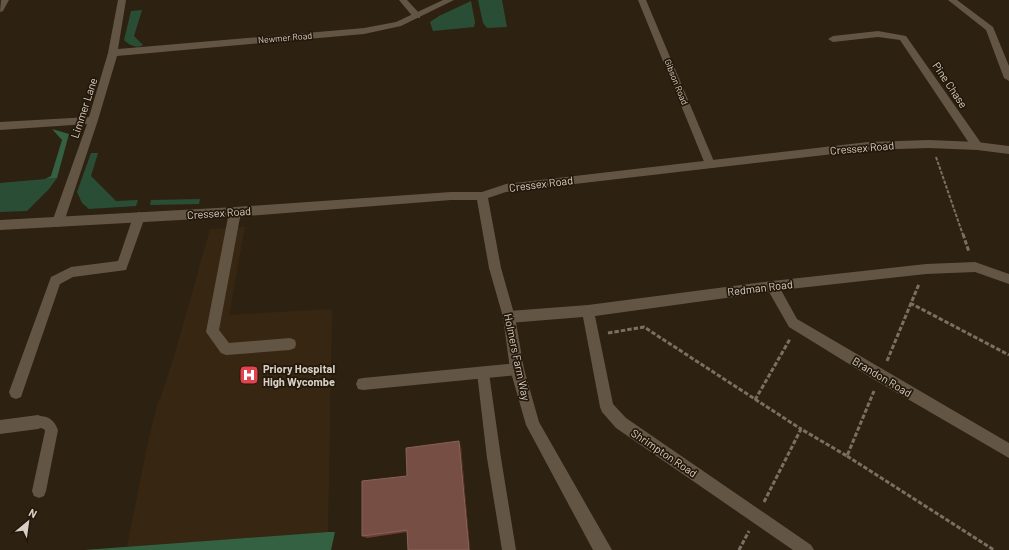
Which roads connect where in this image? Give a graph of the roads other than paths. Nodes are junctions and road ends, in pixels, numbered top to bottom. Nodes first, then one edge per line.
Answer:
1 (5, 0) edge
2 (122, 0) edge
3 (403, 0) edge
4 (450, 0) edge
5 (642, 0) edge
6 (952, 0) edge
7 (0, 9) edge
8 (417, 16) junction
9 (833, 39) dead end
10 (113, 53) junction
11 (1009, 78) edge
12 (94, 120) junction
13 (0, 126) edge
14 (977, 146) junction
15 (1009, 150) edge
16 (710, 164) junction
17 (482, 196) junction
18 (235, 212) junction
19 (139, 217) junction
20 (58, 222) junction
21 (0, 225) edge
22 (1009, 278) edge
23 (772, 286) junction
24 (588, 311) junction
25 (509, 317) junction
26 (290, 344) dead end
27 (518, 369) junction
28 (483, 373) junction
29 (363, 384) dead end
30 (16, 392) dead end
31 (38, 422) joint
32 (0, 428) edge
33 (1009, 451) edge
34 (39, 491) dead end
35 (509, 550) edge
36 (604, 550) edge
37 (806, 550) edge

1 - 7 street
2 - 10 street, Limmer Lane
3 - 8 lane
4 - 8 street, Newmer Road
5 - 16 street, Gibson Road
6 - 11 street
8 - 10 street, Newmer Road
9 - 14 street, Pine Chase
10 - 12 street, Limmer Lane
12 - 13 street
12 - 20 street, Limmer Lane
14 - 15 street, Cressex Road
14 - 16 street, Cressex Road
16 - 17 street, Cressex Road
17 - 18 street, Cressex Road
17 - 25 street, Holmers Farm Way
18 - 19 street, Cressex Road
18 - 26 street
19 - 20 street, Cressex Road
19 - 30 street
20 - 21 street, Cressex Road
22 - 23 street, Redman Road
23 - 24 street, Redman Road
23 - 33 street, Brandon Road
24 - 25 street, Redman Road
24 - 37 street, Shrimpton Road
25 - 27 street, Holmers Farm Way
27 - 28 street
27 - 36 street, Holmers Farm Way
28 - 29 street
28 - 35 lane
31 - 32 street
31 - 34 lane

